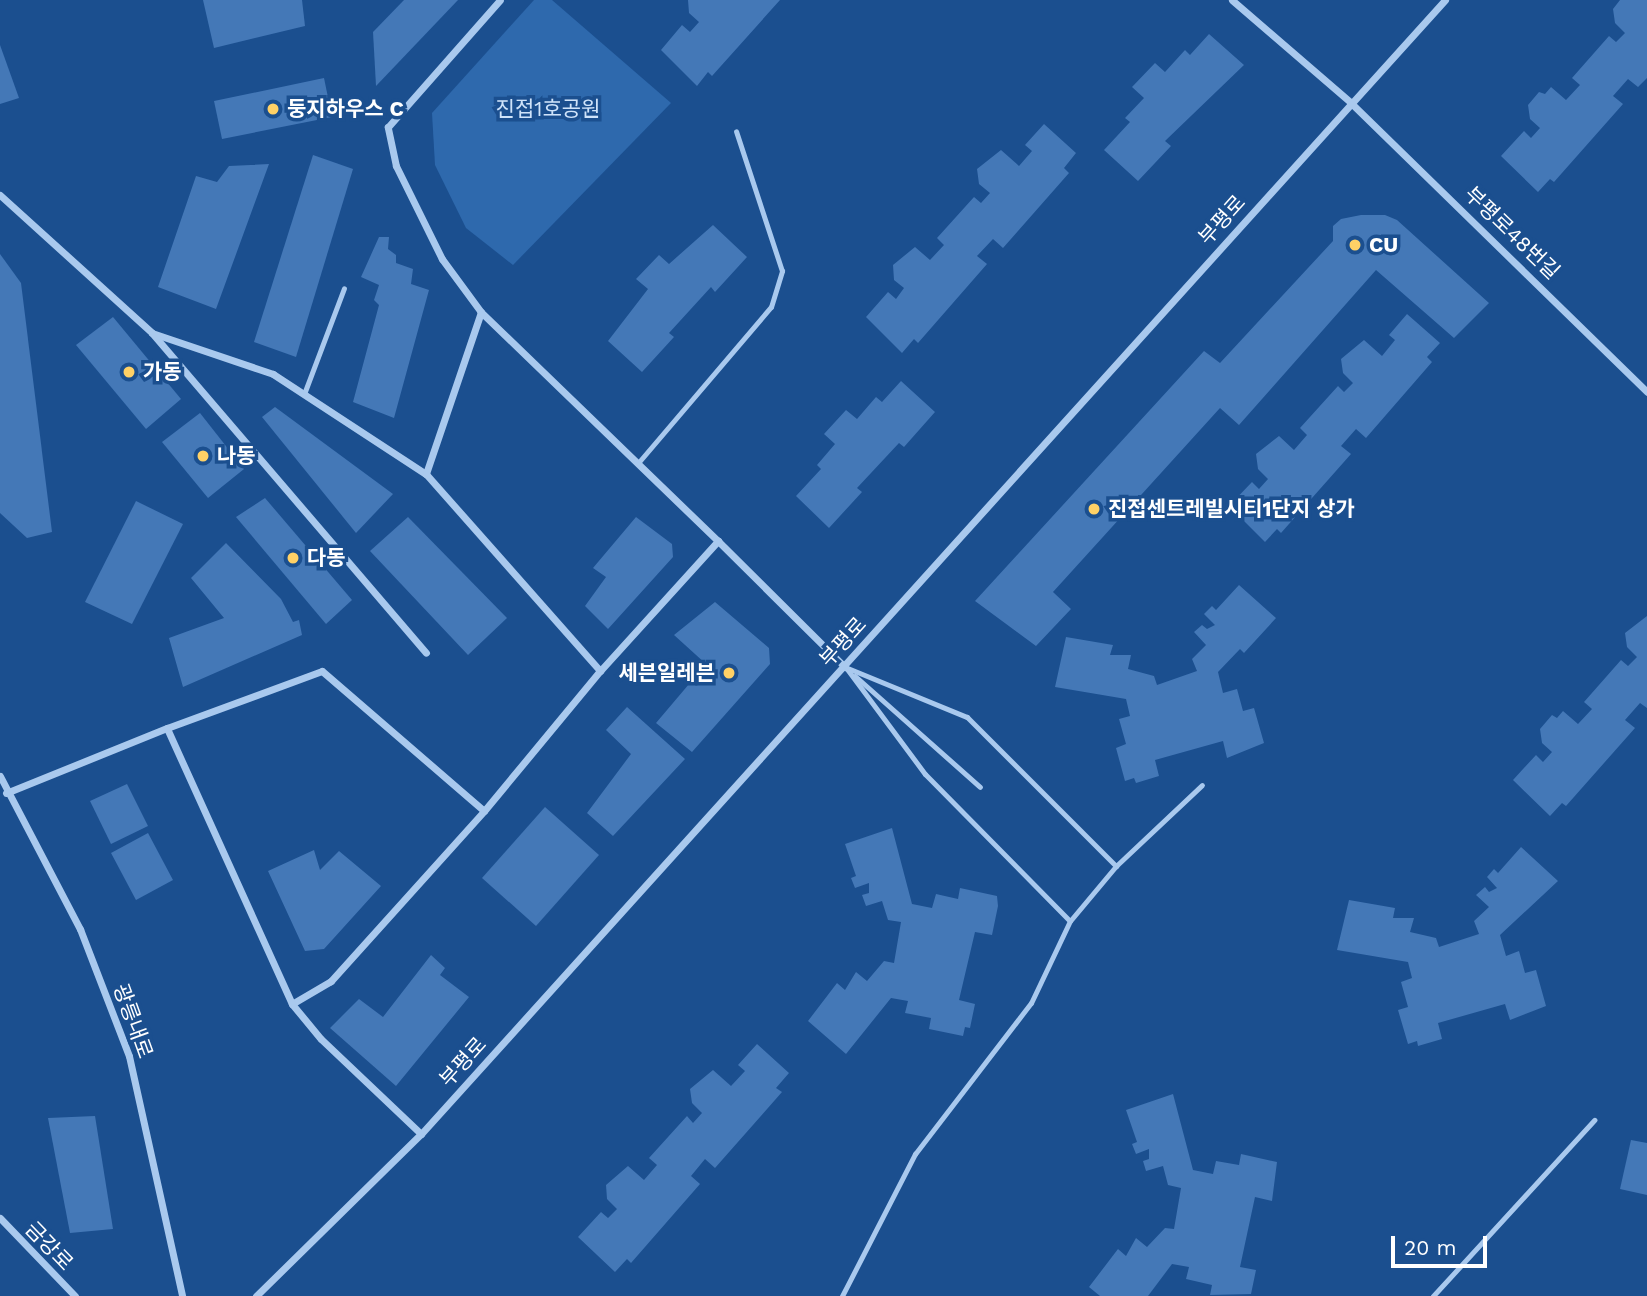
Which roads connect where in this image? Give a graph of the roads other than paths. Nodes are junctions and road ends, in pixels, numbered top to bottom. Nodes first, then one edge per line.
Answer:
1 (500, 0) edge
2 (1232, 0) edge
3 (1446, 0) edge
4 (1350, 102) junction
5 (737, 131) dead end
6 (0, 195) edge
7 (344, 288) dead end
8 (481, 312) junction
9 (152, 332) junction
10 (1647, 392) edge
11 (303, 394) junction
12 (638, 463) junction
13 (426, 474) junction
14 (718, 541) junction
15 (426, 653) dead end
16 (845, 667) junction
17 (600, 671) junction
18 (167, 728) junction
19 (0, 776) edge
20 (1202, 785) dead end
21 (980, 787) dead end
22 (6, 793) junction
23 (484, 811) junction
24 (1116, 866) junction
25 (1070, 921) junction
26 (292, 1004) junction
27 (1594, 1120) dead end
28 (421, 1134) junction
29 (0, 1218) edge
30 (75, 1296) edge
31 (182, 1296) edge
32 (256, 1296) edge
33 (842, 1296) edge
34 (1433, 1296) edge

1 - 8 street
2 - 4 street, 부평로48번길
3 - 4 street, 부평로
4 - 10 street, 부평로48번길
4 - 16 street, 부평로
5 - 12 lane
6 - 9 street
7 - 11 lane
8 - 12 street
8 - 13 street
9 - 11 street
9 - 15 street
11 - 13 street
12 - 14 street
13 - 17 street
14 - 16 street
14 - 17 street
16 - 21 lane
16 - 24 lane
16 - 25 lane
16 - 28 street, 부평로
17 - 23 street
18 - 22 street
18 - 23 street
18 - 26 street
19 - 22 street, 광릉내로
20 - 24 lane
22 - 31 street, 광릉내로
23 - 26 street
24 - 25 lane
25 - 33 lane
26 - 28 street
27 - 34 lane
28 - 32 street, 부평로
29 - 30 street, 금강로

